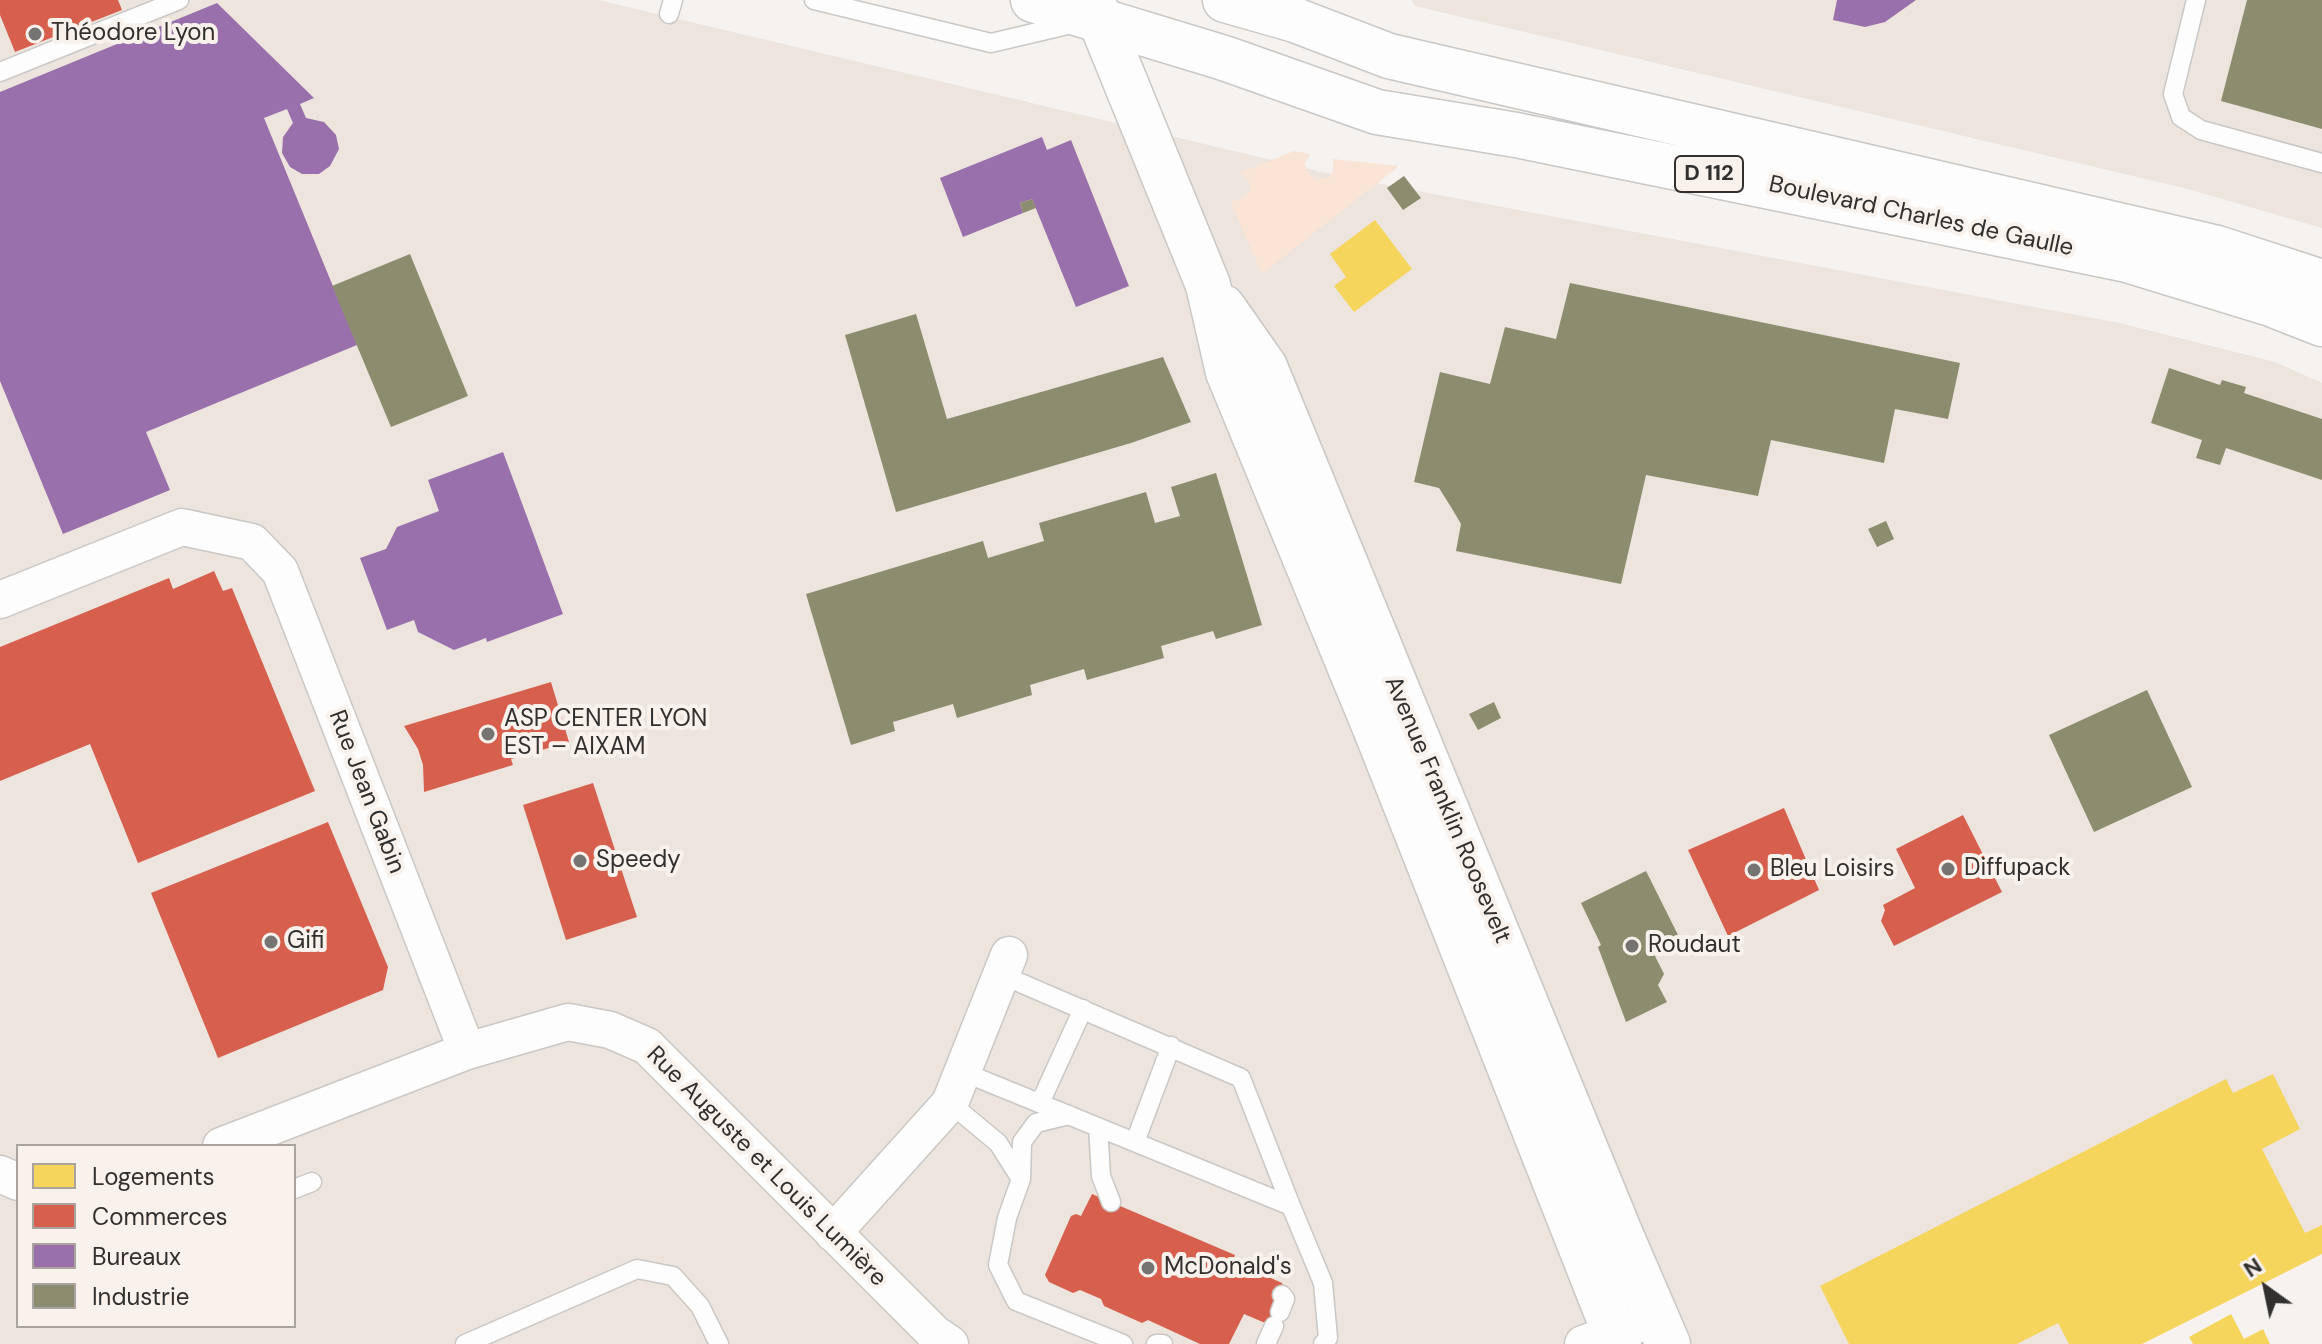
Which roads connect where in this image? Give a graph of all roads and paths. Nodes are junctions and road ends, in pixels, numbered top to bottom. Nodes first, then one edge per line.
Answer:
1 (179, 0) edge
2 (814, 0) edge
3 (1033, 0) edge
4 (1225, 0) edge
5 (2196, 0) edge
6 (1095, 9) edge
7 (1299, 10) edge
8 (0, 72) edge
9 (2322, 163) edge
10 (2322, 282) edge
11 (1208, 285) junction
12 (2322, 324) edge
13 (0, 600) edge
14 (1005, 965) joint
15 (1083, 1009) junction
16 (1171, 1046) junction
17 (467, 1051) junction
18 (956, 1087) junction
19 (1040, 1103) junction
20 (1069, 1115) junction
21 (1098, 1127) junction
22 (1135, 1142) junction
23 (226, 1144) edge
24 (1021, 1179) junction
25 (312, 1182) dead end
26 (296, 1188) edge
27 (1111, 1202) dead end
28 (1291, 1206) junction
29 (833, 1233) junction
30 (1279, 1311) dead end
31 (1662, 1331) edge
32 (1605, 1340) edge
33 (939, 1341) edge
34 (465, 1344) edge
35 (719, 1344) edge
36 (1123, 1344) edge
37 (1156, 1344) edge
38 (1163, 1344) edge
39 (1266, 1344) edge
40 (1323, 1344) edge

1 - 8 lane
2 - 6 lane
3 - 6 street, Boulevard Charles de Gaulle
4 - 7 street, Boulevard Charles de Gaulle / D 112
5 - 9 lane
6 - 11 street, Avenue Franklin Roosevelt
6 - 12 street, Boulevard Charles de Gaulle / D 112
7 - 10 street, Boulevard Charles de Gaulle / D 112
11 - 31 street, Avenue Franklin Roosevelt
11 - 32 street, Avenue Franklin Roosevelt
13 - 17 street, Rue Jean Gabin
14 - 15 lane
14 - 18 street
15 - 16 lane
15 - 19 lane
16 - 22 lane
16 - 28 lane
17 - 23 street, Rue Auguste et Louis Lumière
17 - 29 street, Rue Auguste et Louis Lumière
18 - 19 lane
18 - 24 lane
18 - 29 street
19 - 20 lane
20 - 21 lane
20 - 24 lane
21 - 22 lane
21 - 27 lane
22 - 28 lane
24 - 36 lane
25 - 26 lane
28 - 40 lane
29 - 33 street, Rue Auguste et Louis Lumière
30 - 39 lane
31 - 32 street
34 - 35 lane
37 - 38 lane

